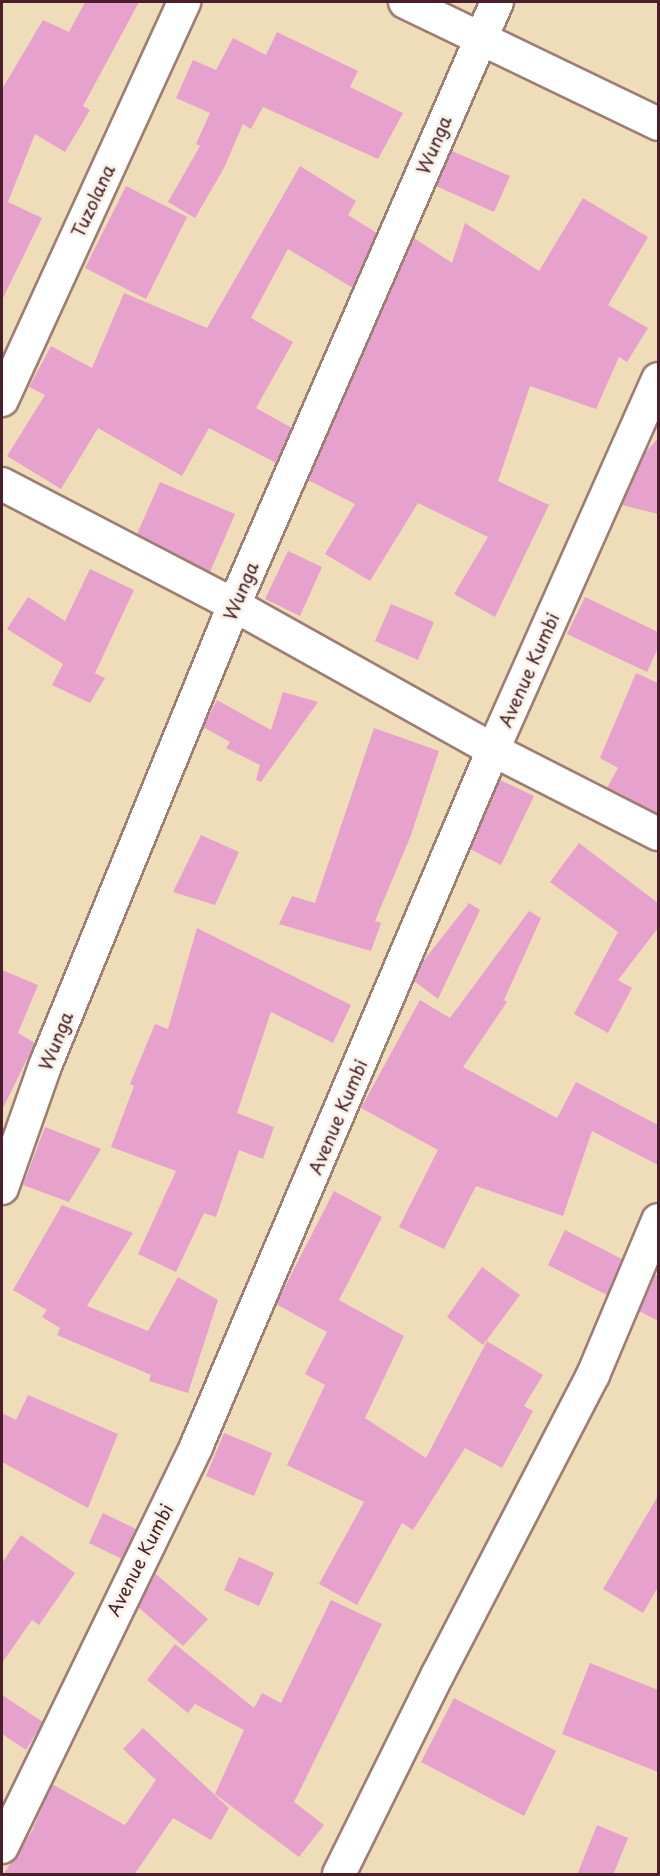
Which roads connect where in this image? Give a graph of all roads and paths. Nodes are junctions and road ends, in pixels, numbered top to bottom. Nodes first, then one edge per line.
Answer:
1 (184, 2) edge
2 (405, 2) edge
3 (497, 2) edge
4 (482, 36) junction
5 (658, 124) edge
6 (658, 379) edge
7 (2, 400) edge
8 (2, 484) edge
9 (234, 605) junction
10 (493, 750) junction
11 (658, 834) edge
12 (2, 1188) edge
13 (658, 1220) edge
14 (2, 1847) edge
15 (339, 1875) edge

1 - 7 street, Tuzolana
2 - 4 street
3 - 4 street, Wunga
4 - 5 street
4 - 9 street, Wunga
6 - 10 street, Avenue Kumbi
8 - 9 street
9 - 10 street
9 - 12 street, Wunga
10 - 11 street
10 - 14 street, Avenue Kumbi
13 - 15 street

